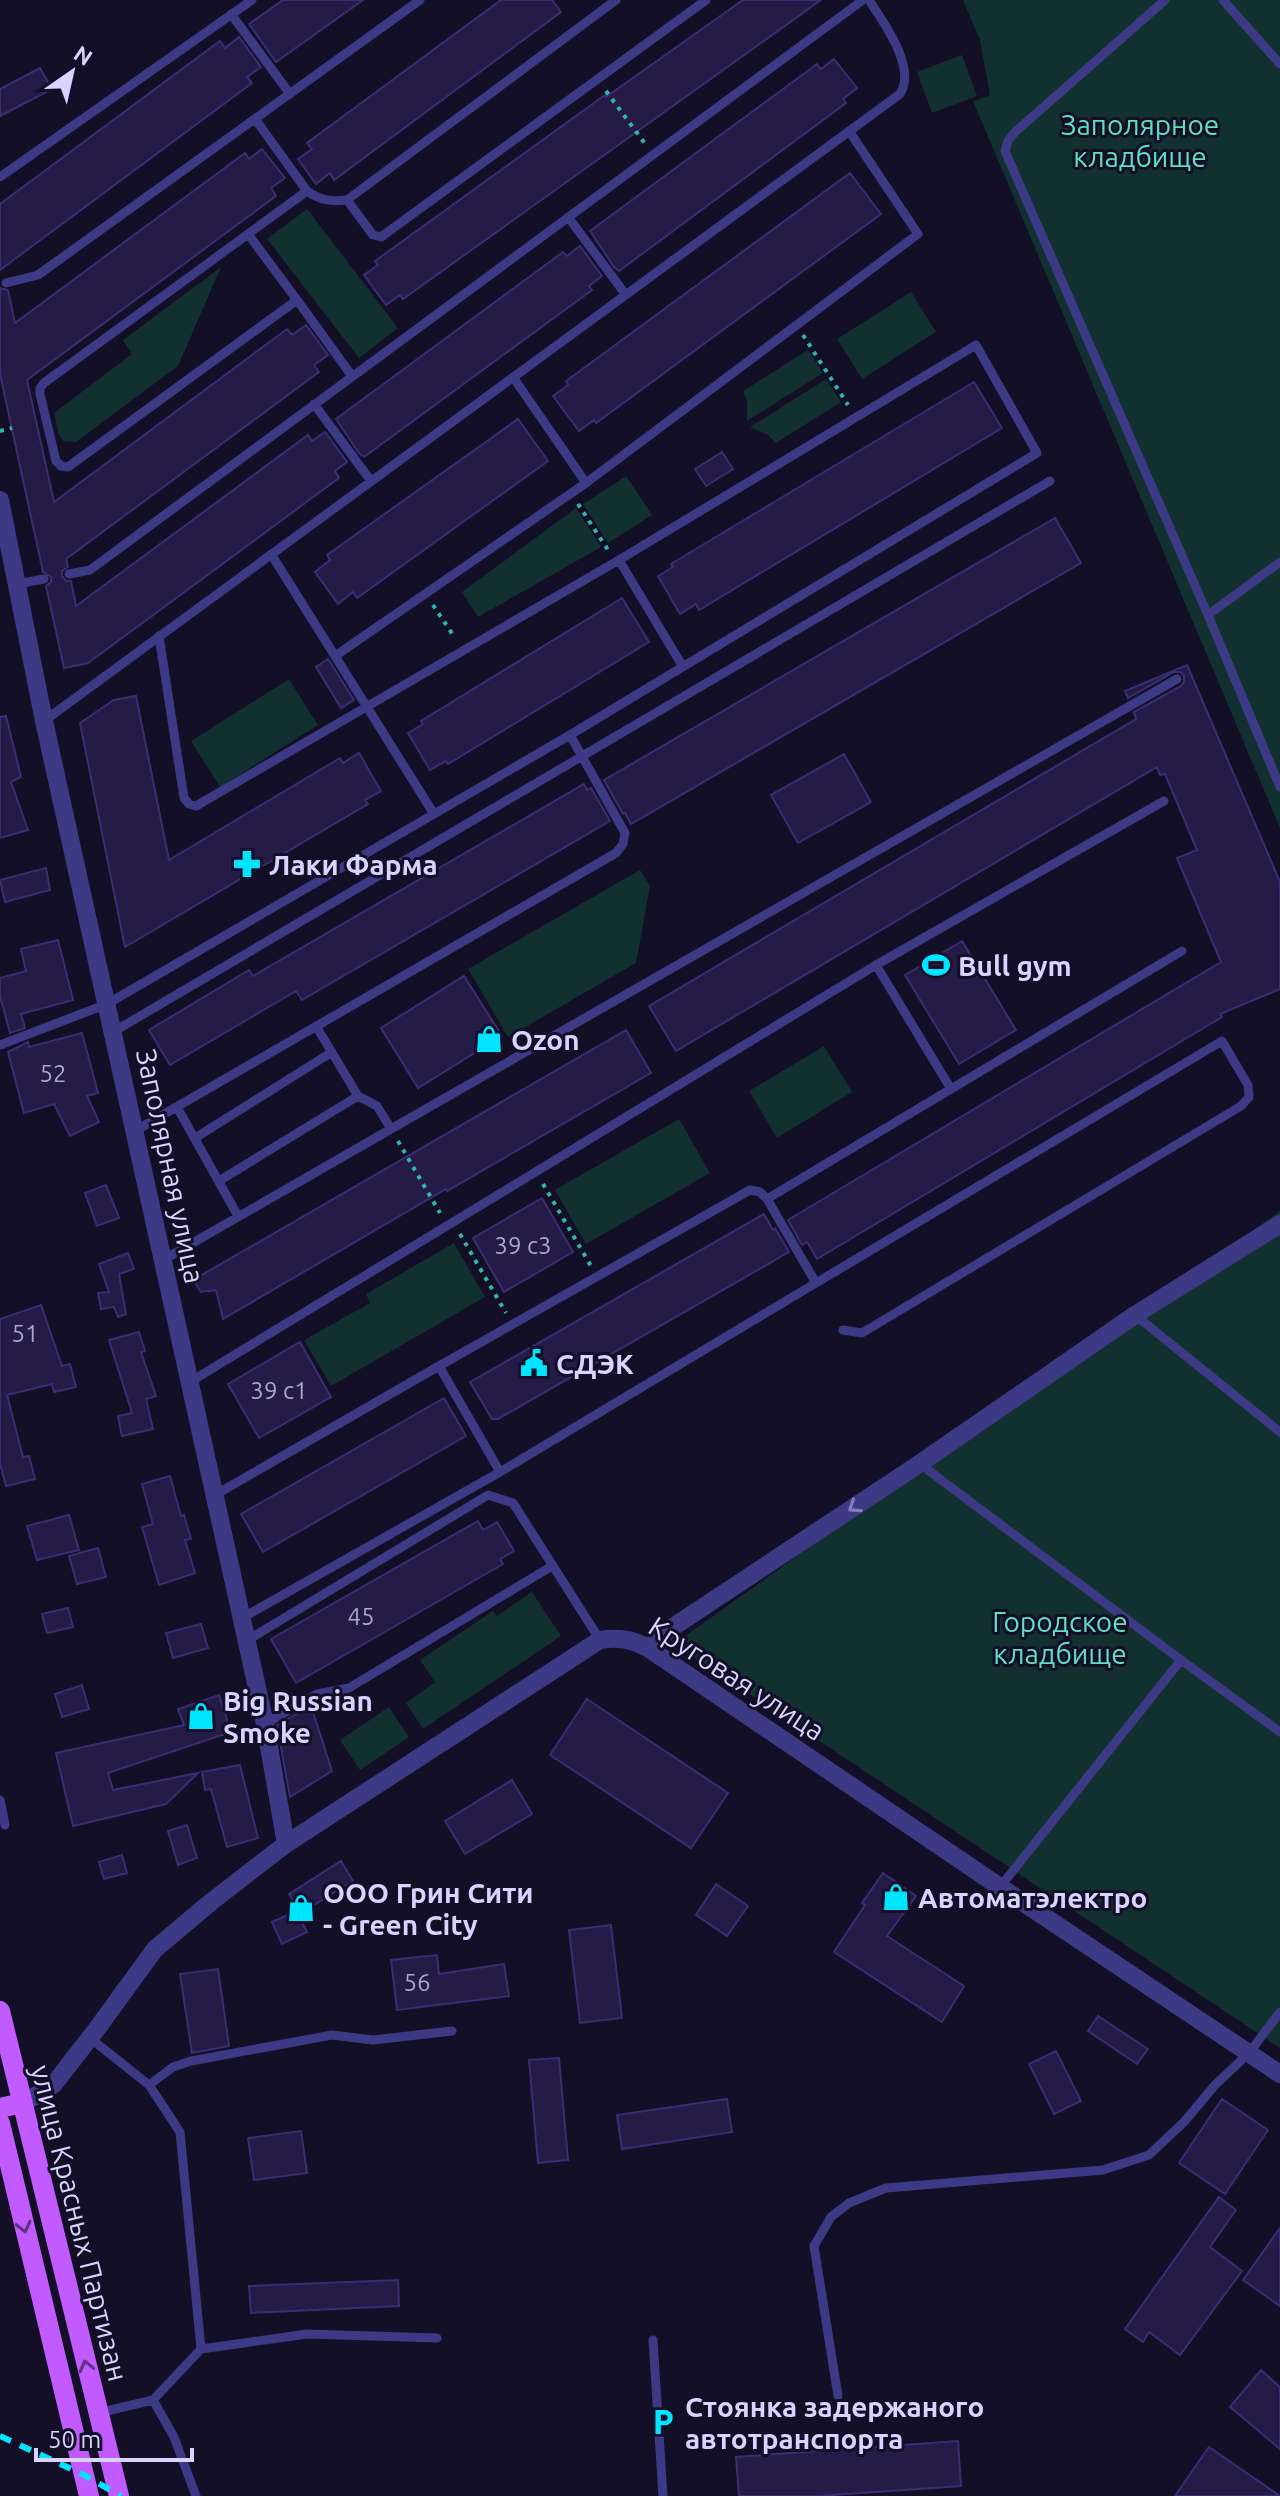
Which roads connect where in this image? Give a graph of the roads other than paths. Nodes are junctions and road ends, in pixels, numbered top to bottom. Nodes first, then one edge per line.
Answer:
1 (252, 0) edge
2 (420, 0) edge
3 (616, 0) edge
4 (706, 0) edge
5 (863, 0) edge
6 (869, 0) edge
7 (1165, 0) edge
8 (1223, 0) edge
9 (231, 14) junction
10 (1280, 64) edge
11 (290, 94) junction
12 (255, 119) junction
13 (849, 131) junction
14 (0, 177) edge
15 (307, 191) junction
16 (347, 200) junction
17 (568, 217) junction
18 (248, 234) junction
19 (6, 283) dead end
20 (626, 295) junction
21 (297, 300) junction
22 (352, 376) junction
23 (513, 377) junction
24 (314, 404) junction
25 (371, 481) junction
26 (1050, 481) dead end
27 (586, 483) junction
28 (0, 500) edge
29 (271, 554) junction
30 (617, 561) junction
31 (1280, 562) edge
32 (69, 574) dead end
33 (44, 579) dead end
34 (17, 584) junction
35 (1208, 615) junction
36 (159, 636) junction
37 (335, 656) junction
38 (683, 667) junction
39 (1177, 679) dead end
40 (367, 708) junction
41 (44, 721) junction
42 (570, 735) junction
43 (582, 756) junction
44 (1280, 787) edge
45 (1164, 801) dead end
46 (434, 814) junction
47 (1182, 951) dead end
48 (876, 965) junction
49 (107, 1004) junction
50 (316, 1026) junction
51 (113, 1032) junction
52 (0, 1045) edge
53 (332, 1052) junction
54 (951, 1089) junction
55 (358, 1096) junction
56 (177, 1107) junction
57 (391, 1129) junction
58 (135, 1131) junction
59 (195, 1138) junction
60 (219, 1181) junction
61 (767, 1199) junction
62 (238, 1216) junction
63 (1280, 1224) edge
64 (163, 1260) junction
65 (816, 1283) junction
66 (1135, 1315) junction
67 (843, 1330) dead end
68 (439, 1366) junction
69 (190, 1382) junction
70 (1280, 1432) edge
71 (919, 1464) junction
72 (500, 1472) junction
73 (215, 1495) junction
74 (552, 1566) junction
75 (242, 1618) junction
76 (600, 1640) junction
77 (246, 1641) junction
78 (648, 1648) junction
79 (1181, 1660) junction
80 (265, 1724) junction
81 (1280, 1732) edge
82 (0, 1800) edge
83 (5, 1825) dead end
84 (286, 1844) junction
85 (1000, 1887) junction
86 (0, 2011) edge
87 (1280, 2012) edge
88 (452, 2031) dead end
89 (90, 2038) junction
90 (1249, 2053) junction
91 (1280, 2074) edge
92 (149, 2085) junction
93 (22, 2103) junction
94 (0, 2108) edge
95 (0, 2123) edge
96 (7, 2182) edge
97 (437, 2338) dead end
98 (653, 2340) dead end
99 (201, 2349) junction
100 (838, 2396) dead end
101 (153, 2400) junction
102 (98, 2413) junction
103 (89, 2496) edge
104 (119, 2496) edge
105 (196, 2496) edge
106 (663, 2496) edge

1 - 9 lane
2 - 11 lane
3 - 16 lane
4 - 16 lane
5 - 17 lane
6 - 13 lane
7 - 35 lane
8 - 10 lane
9 - 11 lane
9 - 14 lane
11 - 12 lane
12 - 15 lane
12 - 19 lane
13 - 20 lane
13 - 27 lane
15 - 16 lane
15 - 18 lane
17 - 20 lane
17 - 22 lane
18 - 21 lane
18 - 21 lane
20 - 23 lane
21 - 22 lane
22 - 24 lane
23 - 25 lane
23 - 27 lane
24 - 25 lane
24 - 32 lane
25 - 29 lane
26 - 43 lane
27 - 37 lane
28 - 34 street, Заполярная улица
29 - 36 lane
29 - 37 lane
30 - 38 lane
30 - 38 lane
30 - 40 lane
31 - 35 lane
33 - 34 lane
34 - 41 street, Заполярная улица
35 - 44 lane
36 - 40 lane
36 - 41 lane
37 - 40 lane
38 - 42 lane
39 - 57 lane
40 - 46 lane
41 - 49 street, Заполярная улица
42 - 43 lane
42 - 46 lane
43 - 50 lane
43 - 51 lane
45 - 48 lane
46 - 49 lane
47 - 54 lane
48 - 54 lane
48 - 69 lane
49 - 51 street, Заполярная улица
49 - 52 lane
50 - 53 lane
50 - 56 lane
51 - 58 street, Заполярная улица
53 - 55 lane
53 - 59 lane
54 - 61 lane
55 - 57 lane
55 - 60 lane
56 - 58 lane
56 - 59 lane
57 - 62 lane
58 - 64 street, Заполярная улица
59 - 60 lane
60 - 62 lane
61 - 65 lane
61 - 68 lane
62 - 64 lane
63 - 66 street
64 - 69 street, Заполярная улица
65 - 67 lane
65 - 72 lane
66 - 70 lane
66 - 71 street
68 - 72 lane
68 - 73 lane
69 - 73 street, Заполярная улица
71 -> 78 street
71 - 79 lane
72 - 75 lane
73 - 75 street, Заполярная улица
74 - 76 lane
74 - 77 lane
74 - 80 lane
75 - 77 street, Заполярная улица
76 - 78 street, Круговая улица
76 - 84 street
77 - 80 street, Заполярная улица
78 - 85 street, Круговая улица
79 - 81 lane
79 - 85 lane
80 - 84 street, Заполярная улица
82 - 83 lane
84 - 89 street
85 - 90 street, Круговая улица
86 - 93 main road, улица Красных Партизан
87 - 90 lane
88 - 92 lane
89 - 92 lane
89 - 93 street
90 - 91 street, Круговая улица
90 - 100 lane
92 - 99 lane
93 - 94 main road
102 -> 93 main road, улица Красных Партизан
95 - 96 main road, улица Красных Партизан
96 -> 103 main road, улица Красных Партизан
97 - 99 lane
98 - 106 lane
99 - 101 lane
101 - 102 lane
101 - 105 lane
102 - 104 main road, улица Красных Партизан

